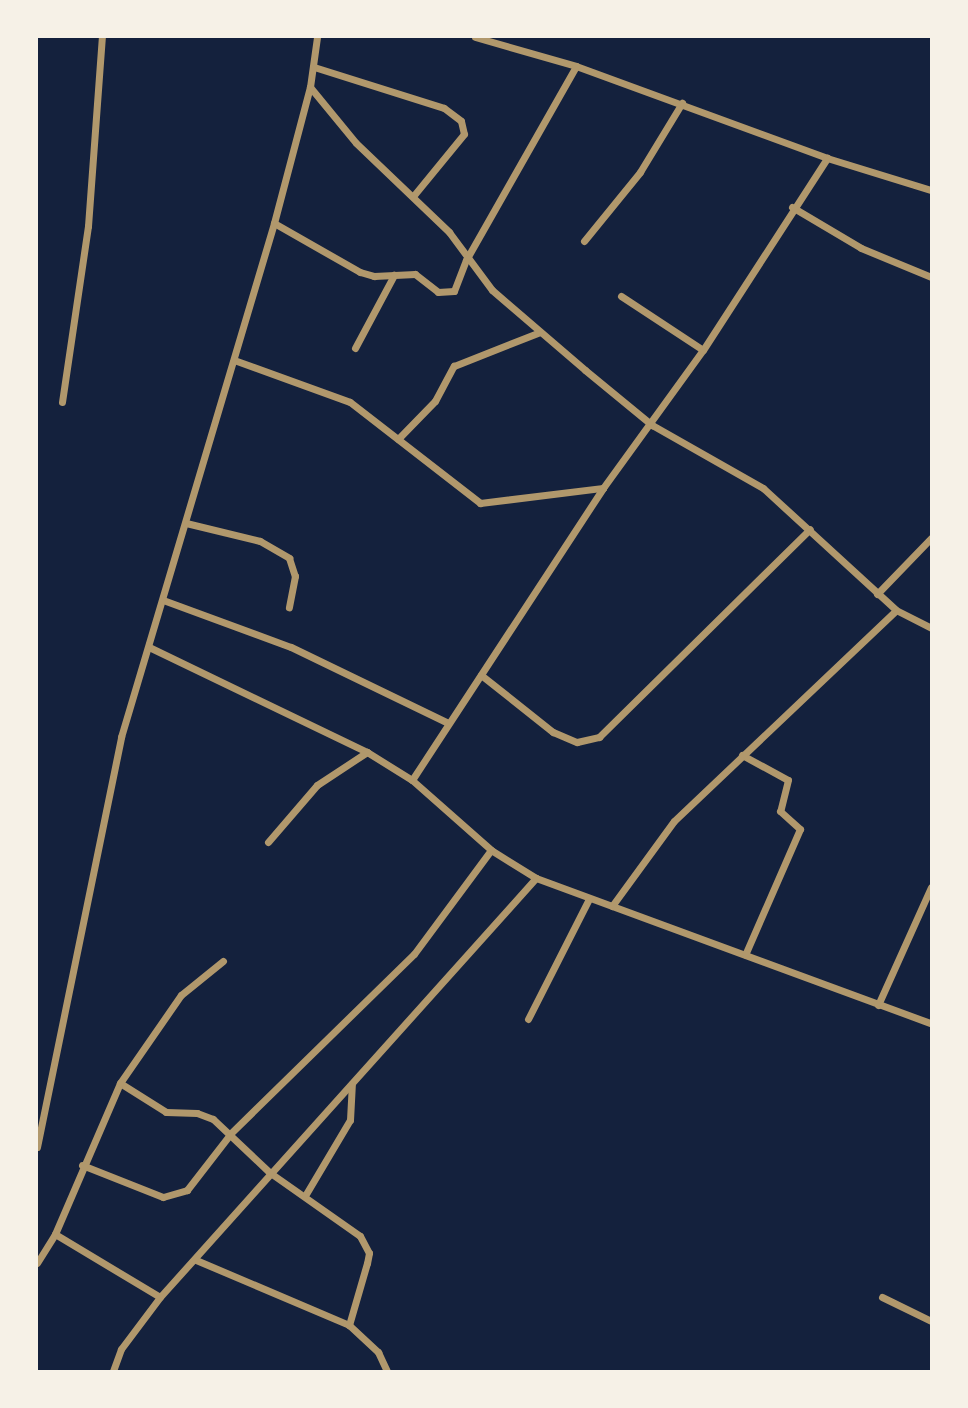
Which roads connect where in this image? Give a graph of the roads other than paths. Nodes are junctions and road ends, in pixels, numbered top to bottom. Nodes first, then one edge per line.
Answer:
1 (102, 37) edge
2 (317, 37) edge
3 (475, 37) edge
4 (576, 66) junction
5 (314, 67) junction
6 (310, 87) junction
7 (682, 103) junction
8 (827, 158) junction
9 (931, 190) edge
10 (414, 195) junction
11 (792, 207) junction
12 (274, 223) junction
13 (584, 241) dead end
14 (466, 260) junction
15 (394, 275) junction
16 (931, 277) edge
17 (621, 296) dead end
18 (540, 332) junction
19 (355, 348) dead end
20 (703, 350) junction
21 (234, 360) junction
22 (62, 402) dead end
23 (652, 425) junction
24 (398, 439) junction
25 (603, 488) junction
26 (186, 523) junction
27 (810, 529) junction
28 (931, 538) edge
29 (877, 594) junction
30 (163, 600) junction
31 (289, 607) dead end
32 (896, 610) junction
33 (931, 628) edge
34 (151, 648) junction
35 (481, 675) junction
36 (448, 723) junction
37 (367, 752) junction
38 (742, 755) junction
39 (412, 780) junction
40 (268, 842) dead end
41 (491, 850) junction
42 (536, 878) junction
43 (931, 887) edge
44 (589, 899) junction
45 (612, 906) junction
46 (745, 955) junction
47 (223, 961) dead end
48 (878, 1005) junction
49 (528, 1019) dead end
50 (931, 1023) edge
51 (120, 1083) junction
52 (352, 1084) junction
53 (231, 1133) junction
54 (37, 1147) edge
55 (82, 1165) junction
56 (269, 1172) junction
57 (306, 1194) junction
58 (55, 1234) junction
59 (196, 1260) junction
60 (37, 1263) edge
61 (160, 1297) junction
62 (882, 1297) dead end
63 (931, 1321) edge
64 (349, 1325) junction
65 (113, 1371) edge
66 (387, 1371) edge

1 - 22 street
2 - 5 street
3 - 4 street
4 - 7 street
4 - 14 street
5 - 6 street
5 - 10 street
6 - 10 street
6 - 12 street
7 - 8 street
7 - 13 street
8 - 9 street
8 - 11 street
10 - 14 street
11 - 16 street
11 - 20 street
12 - 15 street
12 - 21 street
14 - 15 street
14 - 18 street
15 - 19 street
17 - 20 street
18 - 23 street
18 - 24 street
20 - 23 street
21 - 24 street
21 - 26 street
23 - 25 street
23 - 27 street
24 - 25 street
25 - 35 street
26 - 30 street
26 - 31 street
27 - 29 street
27 - 35 street
28 - 29 street
29 - 32 street
30 - 34 street
30 - 36 street
32 - 33 street
32 - 38 street
34 - 37 street
34 - 54 street
35 - 36 street
36 - 39 street
37 - 39 street
37 - 40 street
38 - 45 street
38 - 46 street
39 - 41 street
41 - 42 street
41 - 53 street
42 - 44 street
42 - 52 street
43 - 48 street
44 - 45 street
44 - 49 street
45 - 46 street
46 - 48 street
47 - 51 street
48 - 50 street
51 - 53 street
51 - 55 street
52 - 56 street
52 - 57 street
53 - 55 street
53 - 56 street
55 - 58 street
56 - 57 street
56 - 59 street
57 - 64 street
58 - 60 street
58 - 61 street
59 - 61 street
59 - 64 street
61 - 65 street
62 - 63 street
64 - 66 street

